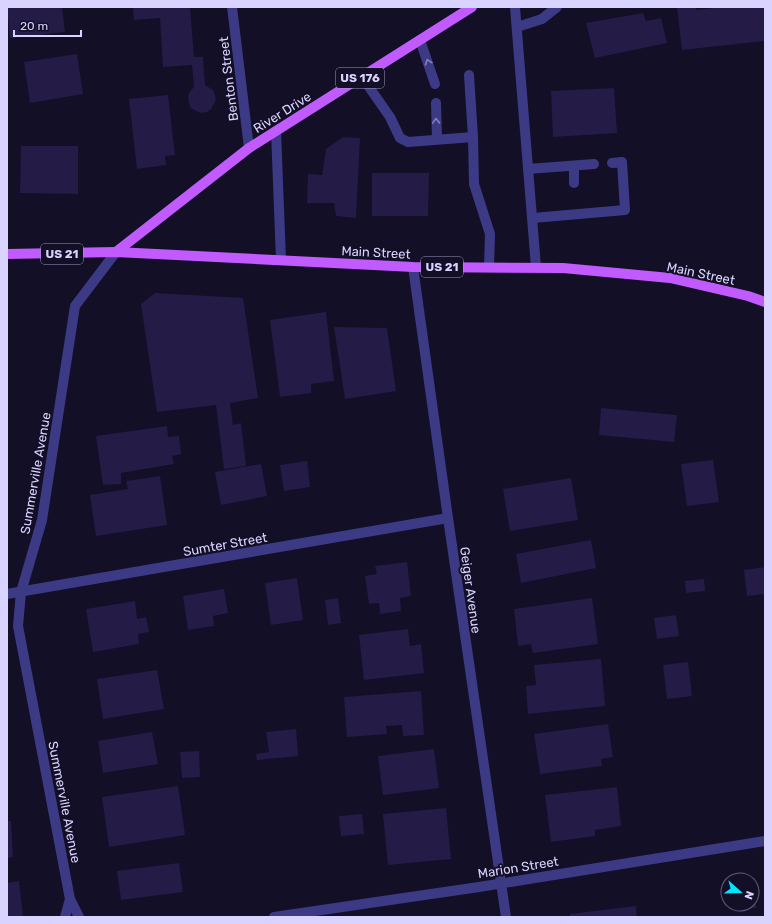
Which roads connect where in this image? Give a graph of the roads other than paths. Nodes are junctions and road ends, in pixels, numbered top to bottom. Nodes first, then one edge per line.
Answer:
1 (232, 7) edge
2 (472, 7) edge
3 (515, 7) edge
4 (558, 7) edge
5 (516, 27) junction
6 (420, 40) junction
7 (469, 75) dead end
8 (362, 77) junction
9 (435, 84) dead end
10 (436, 103) dead end
11 (276, 132) junction
12 (473, 137) junction
13 (437, 139) junction
14 (249, 148) junction
15 (612, 163) dead end
16 (594, 164) dead end
17 (574, 166) junction
18 (528, 169) junction
19 (574, 183) dead end
20 (533, 218) junction
21 (116, 252) junction
22 (7, 254) edge
23 (281, 260) junction
24 (413, 266) junction
25 (489, 267) junction
26 (536, 267) junction
27 (765, 302) edge
28 (448, 518) junction
29 (21, 592) junction
30 (7, 594) edge
31 (765, 841) edge
32 (501, 883) junction
33 (70, 899) junction
34 (65, 917) edge
35 (79, 917) edge
36 (274, 917) edge
37 (506, 917) edge

1 - 14 street, Benton Street
2 - 6 main road, River Drive / US 176
3 - 5 street
4 - 5 street
5 - 18 street
6 - 8 main road, River Drive / US 176
9 -> 6 street
7 - 12 street
8 - 11 main road, River Drive / US 176
8 - 13 street
13 -> 10 street
11 - 14 main road, River Drive / US 176
11 - 23 street
12 - 13 street
12 - 25 street
14 - 21 main road, River Drive / US 176
15 - 20 street
16 - 17 street
17 - 18 street
17 - 19 street
18 - 20 street
20 - 26 street
21 - 22 main road, Main Street / US 21
21 - 23 main road, Main Street / US 21
21 - 29 street, Summerville Avenue
23 - 24 main road, Main Street / US 21
24 - 25 main road, Main Street / US 21
24 - 28 street, Geiger Avenue
25 - 26 main road, Main Street / US 21
26 - 27 main road, Main Street / US 21
28 - 29 street, Sumter Street
28 - 32 street, Geiger Avenue
29 - 30 street, Sumter Street
29 - 33 street, Summerville Avenue
31 - 32 street, Marion Street
32 - 36 street, Marion Street
32 - 37 street, Geiger Avenue
33 - 34 street
33 - 35 street

